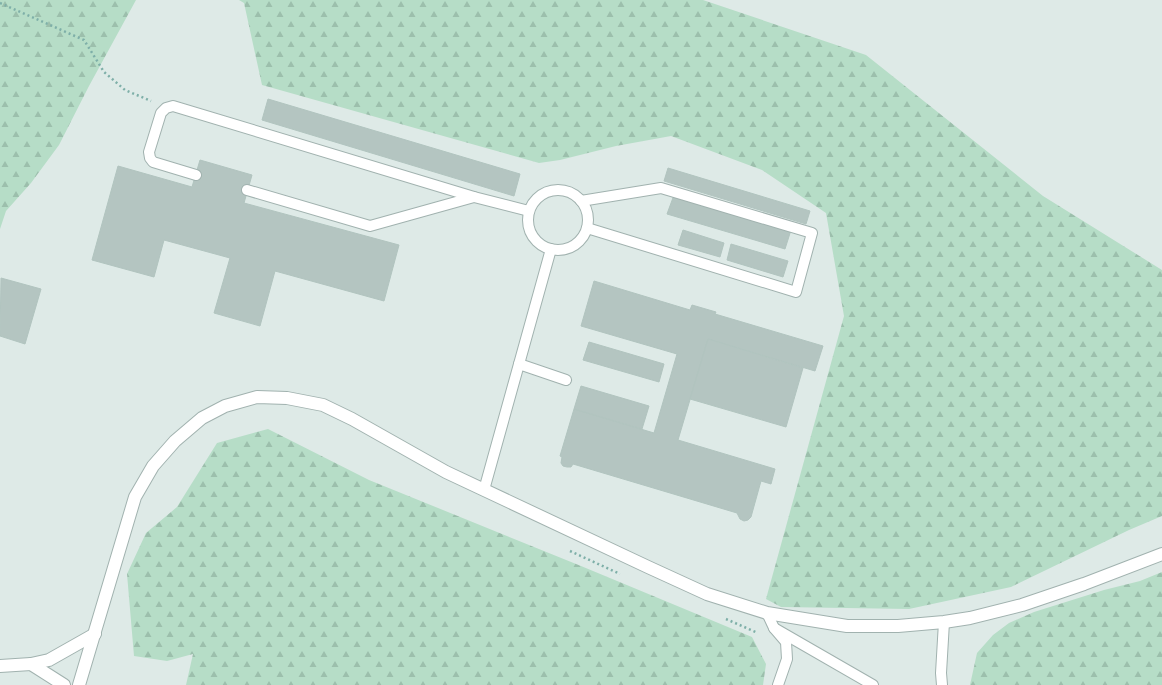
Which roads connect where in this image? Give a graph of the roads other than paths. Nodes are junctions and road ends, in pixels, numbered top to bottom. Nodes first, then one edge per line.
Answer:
1 (196, 174) dead end
2 (248, 190) dead end
3 (474, 197) junction
4 (581, 201) junction
5 (529, 211) junction
6 (587, 228) junction
7 (551, 249) junction
8 (519, 364) junction
9 (566, 380) dead end
10 (484, 490) junction
11 (1162, 554) edge
12 (767, 613) junction
13 (944, 622) junction
14 (774, 628) junction
15 (95, 634) junction
16 (31, 664) junction
17 (0, 666) edge
18 (64, 685) edge
19 (79, 685) edge
20 (778, 685) edge
21 (873, 685) edge
22 (942, 685) edge

1 - 3 lane
2 - 3 lane
3 - 5 lane
4 - 5 lane
4 - 6 lane
4 - 6 lane
5 - 7 lane
6 - 7 lane
7 - 8 lane
8 - 9 lane
8 - 10 lane
10 - 12 street
10 - 15 street
11 - 13 street
12 - 13 street
12 - 14 lane
13 - 22 lane
14 - 20 lane
14 - 21 lane
15 - 16 street
15 - 19 street
16 - 17 street
16 - 18 street

